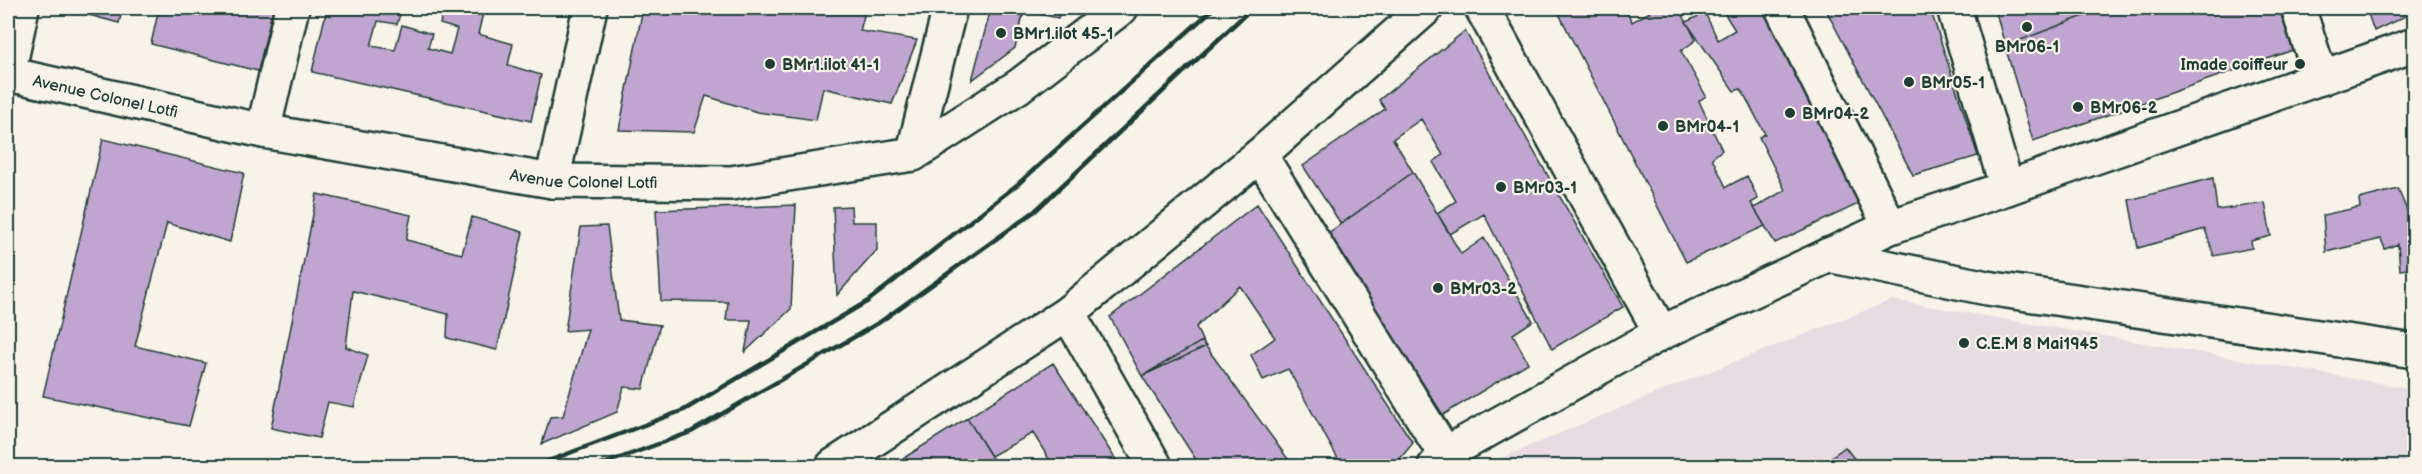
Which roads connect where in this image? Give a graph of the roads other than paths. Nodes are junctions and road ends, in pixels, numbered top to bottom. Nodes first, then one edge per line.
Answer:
1 (22, 8) edge
2 (292, 8) edge
3 (590, 8) edge
4 (950, 8) edge
5 (1121, 8) edge
6 (1426, 8) edge
7 (1482, 8) edge
8 (1782, 8) edge
9 (1954, 8) edge
10 (2298, 8) edge
11 (2415, 45) edge
12 (8, 74) edge
13 (2321, 78) junction
14 (263, 131) junction
15 (913, 154) junction
16 (1260, 155) junction
17 (552, 181) junction
18 (2007, 188) junction
19 (1890, 227) junction
20 (1828, 255) junction
21 (1068, 313) junction
22 (1662, 333) junction
23 (2415, 351) edge
24 (1440, 460) edge
25 (833, 466) edge
26 (1155, 466) edge

1 - 12 street
2 - 14 street
3 - 17 street
4 - 15 street
5 - 15 street, Avenue Colonel Lotfi
6 - 16 street
7 - 22 street
8 - 19 street
9 - 18 street
10 - 13 street
11 - 13 street
12 - 14 street, Avenue Colonel Lotfi
13 - 18 street
14 - 17 street, Avenue Colonel Lotfi
15 - 17 street, Avenue Colonel Lotfi
16 - 21 street
16 - 24 street
18 - 19 street
19 - 20 street
20 - 22 street
20 - 23 street
21 - 25 street
21 - 26 street
22 - 24 street

